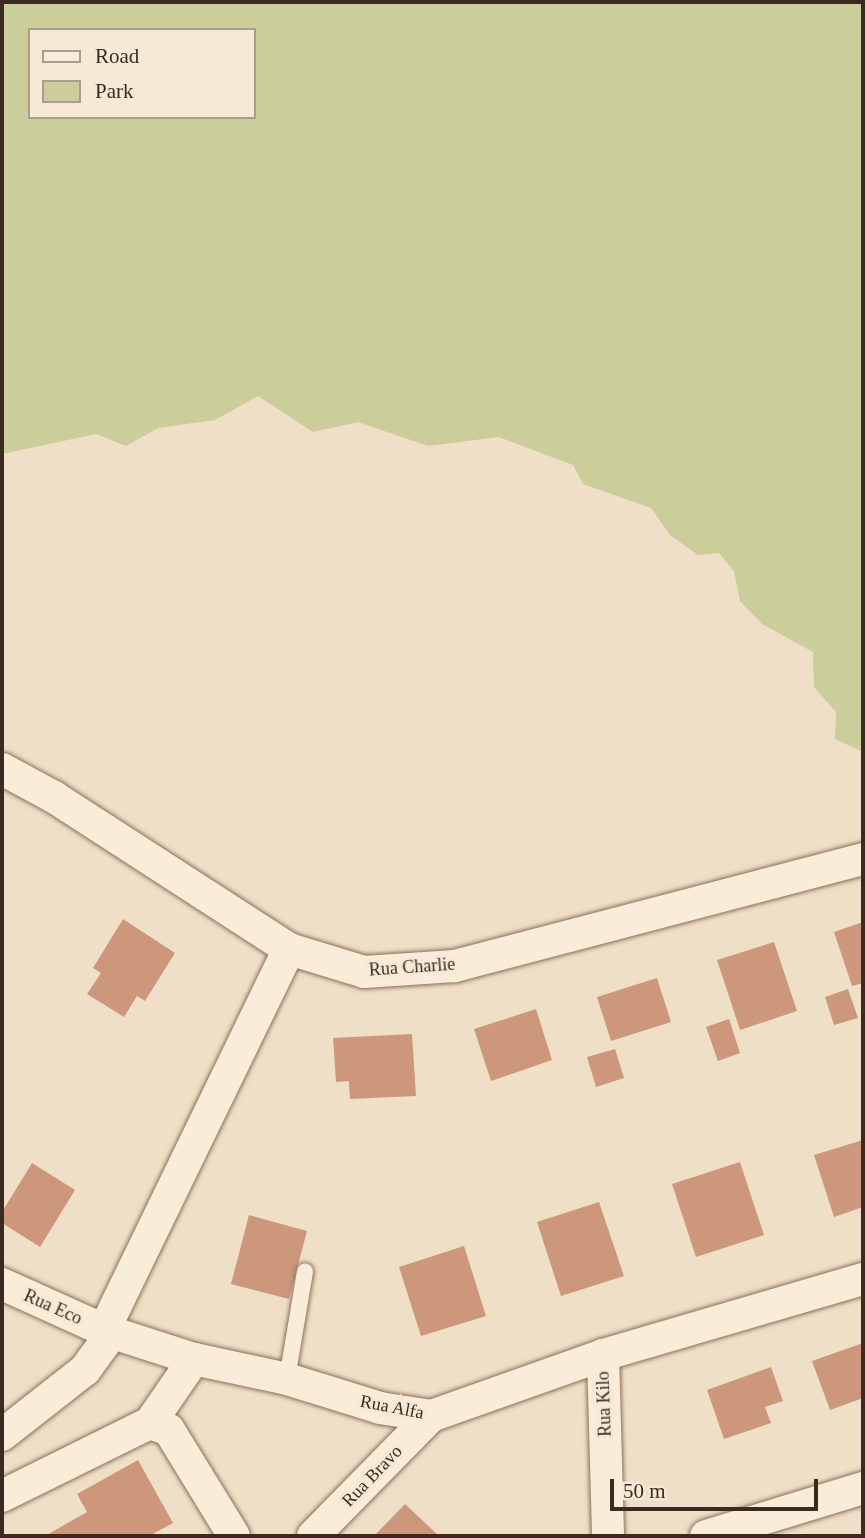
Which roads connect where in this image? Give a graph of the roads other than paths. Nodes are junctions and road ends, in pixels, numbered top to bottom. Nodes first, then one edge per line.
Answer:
1 (2, 769) edge
2 (863, 859) edge
3 (289, 949) junction
4 (305, 1270) dead end
5 (863, 1279) edge
6 (2, 1284) edge
7 (104, 1330) junction
8 (603, 1355) junction
9 (194, 1359) junction
10 (287, 1379) junction
11 (431, 1416) junction
12 (150, 1423) junction
13 (2, 1435) edge
14 (863, 1488) edge
15 (2, 1496) edge
16 (234, 1536) edge
17 (313, 1536) edge
18 (608, 1536) edge
19 (706, 1536) edge

1 - 3 street, Rua Charlie
2 - 3 street, Rua Charlie
3 - 7 street
4 - 10 lane
5 - 8 street, Rua Alfa
6 - 7 street, Rua Eco
7 - 9 street, Rua Alfa
7 - 13 street
8 - 11 street, Rua Alfa
8 - 18 street, Rua Kilo
9 - 10 street, Rua Alfa
9 - 12 street
10 - 11 street, Rua Alfa
11 - 17 street, Rua Bravo
12 - 15 street
12 - 16 street
14 - 19 street

